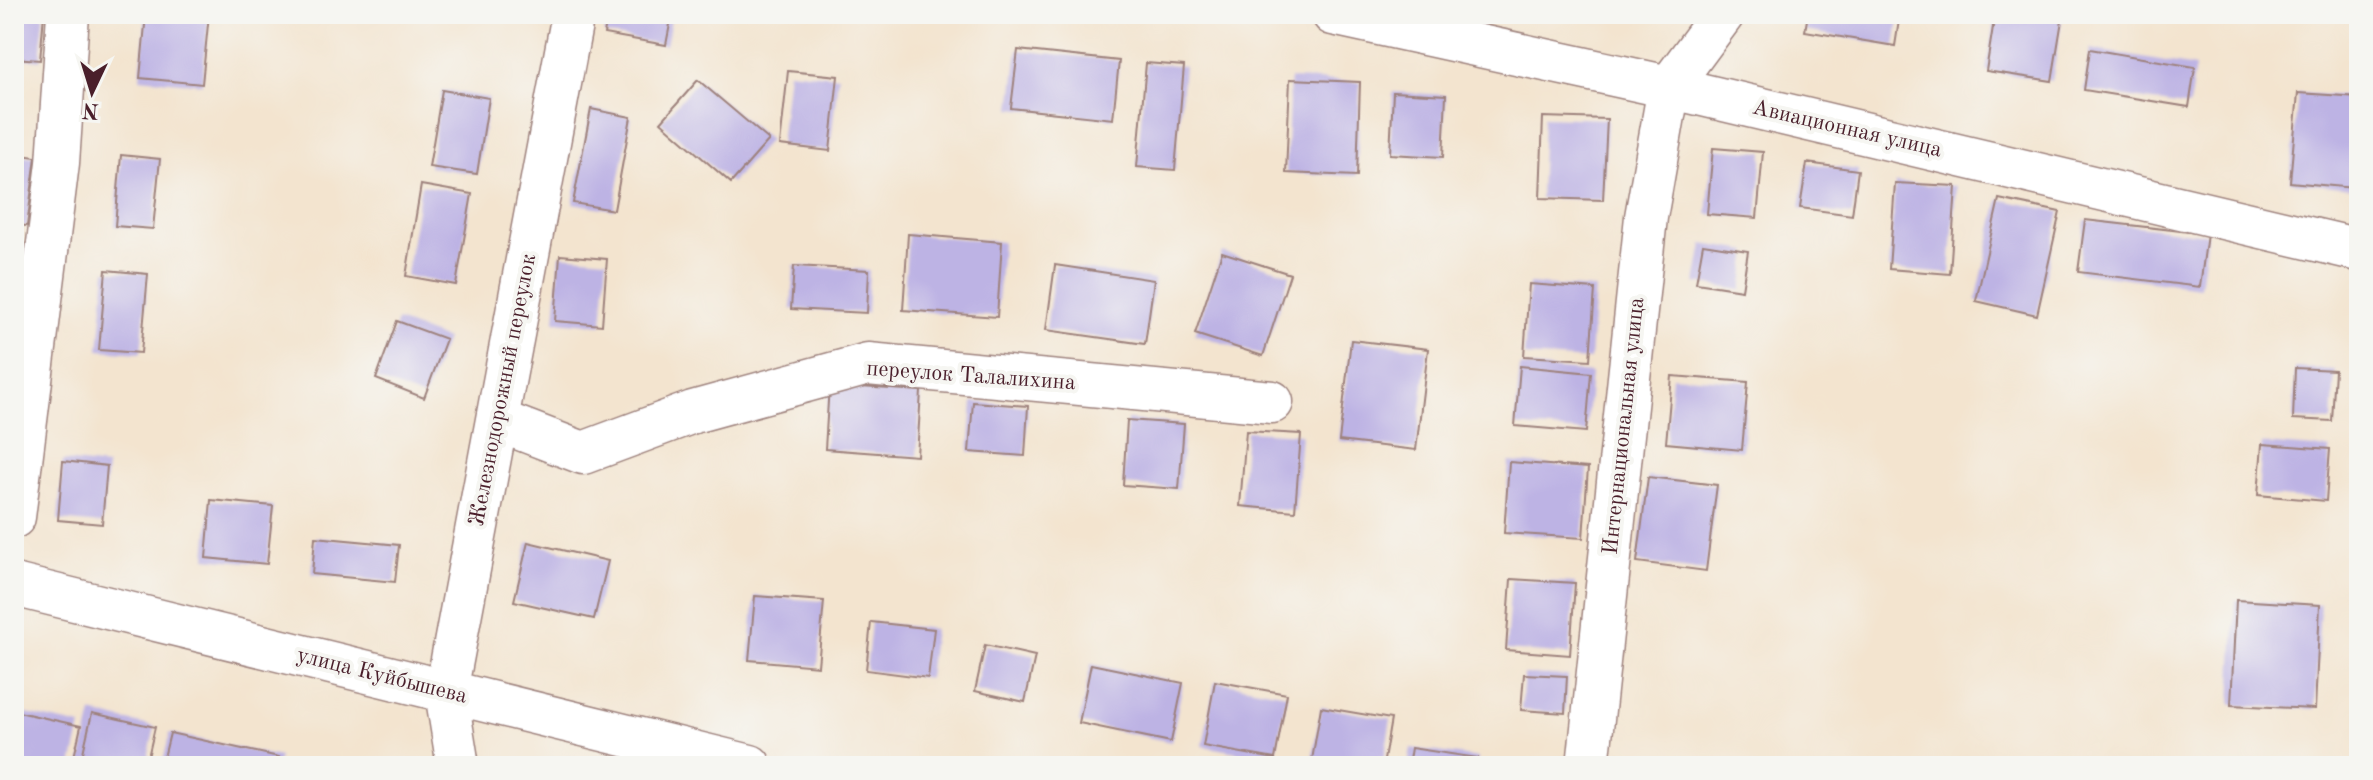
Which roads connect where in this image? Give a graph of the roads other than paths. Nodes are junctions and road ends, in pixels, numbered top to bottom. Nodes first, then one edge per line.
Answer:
1 (68, 14) edge
2 (573, 14) edge
3 (1333, 14) edge
4 (1723, 14) edge
5 (1669, 87) junction
6 (2359, 250) edge
7 (1272, 402) dead end
8 (497, 420) junction
9 (14, 517) edge
10 (14, 585) edge
11 (446, 692) junction
12 (458, 766) edge
13 (750, 766) edge
14 (1588, 766) edge

1 - 9 street
2 - 8 street, Железнодорожный переулок
3 - 5 street, Авиационная улица
4 - 5 street
5 - 6 street, Авиационная улица
5 - 14 street, Интернациональная улица
7 - 8 street, переулок Талалихина
8 - 11 street, Железнодорожный переулок
10 - 11 street, улица Куйбышева
11 - 12 street, Железнодорожный переулок
11 - 13 street, улица Куйбышева

